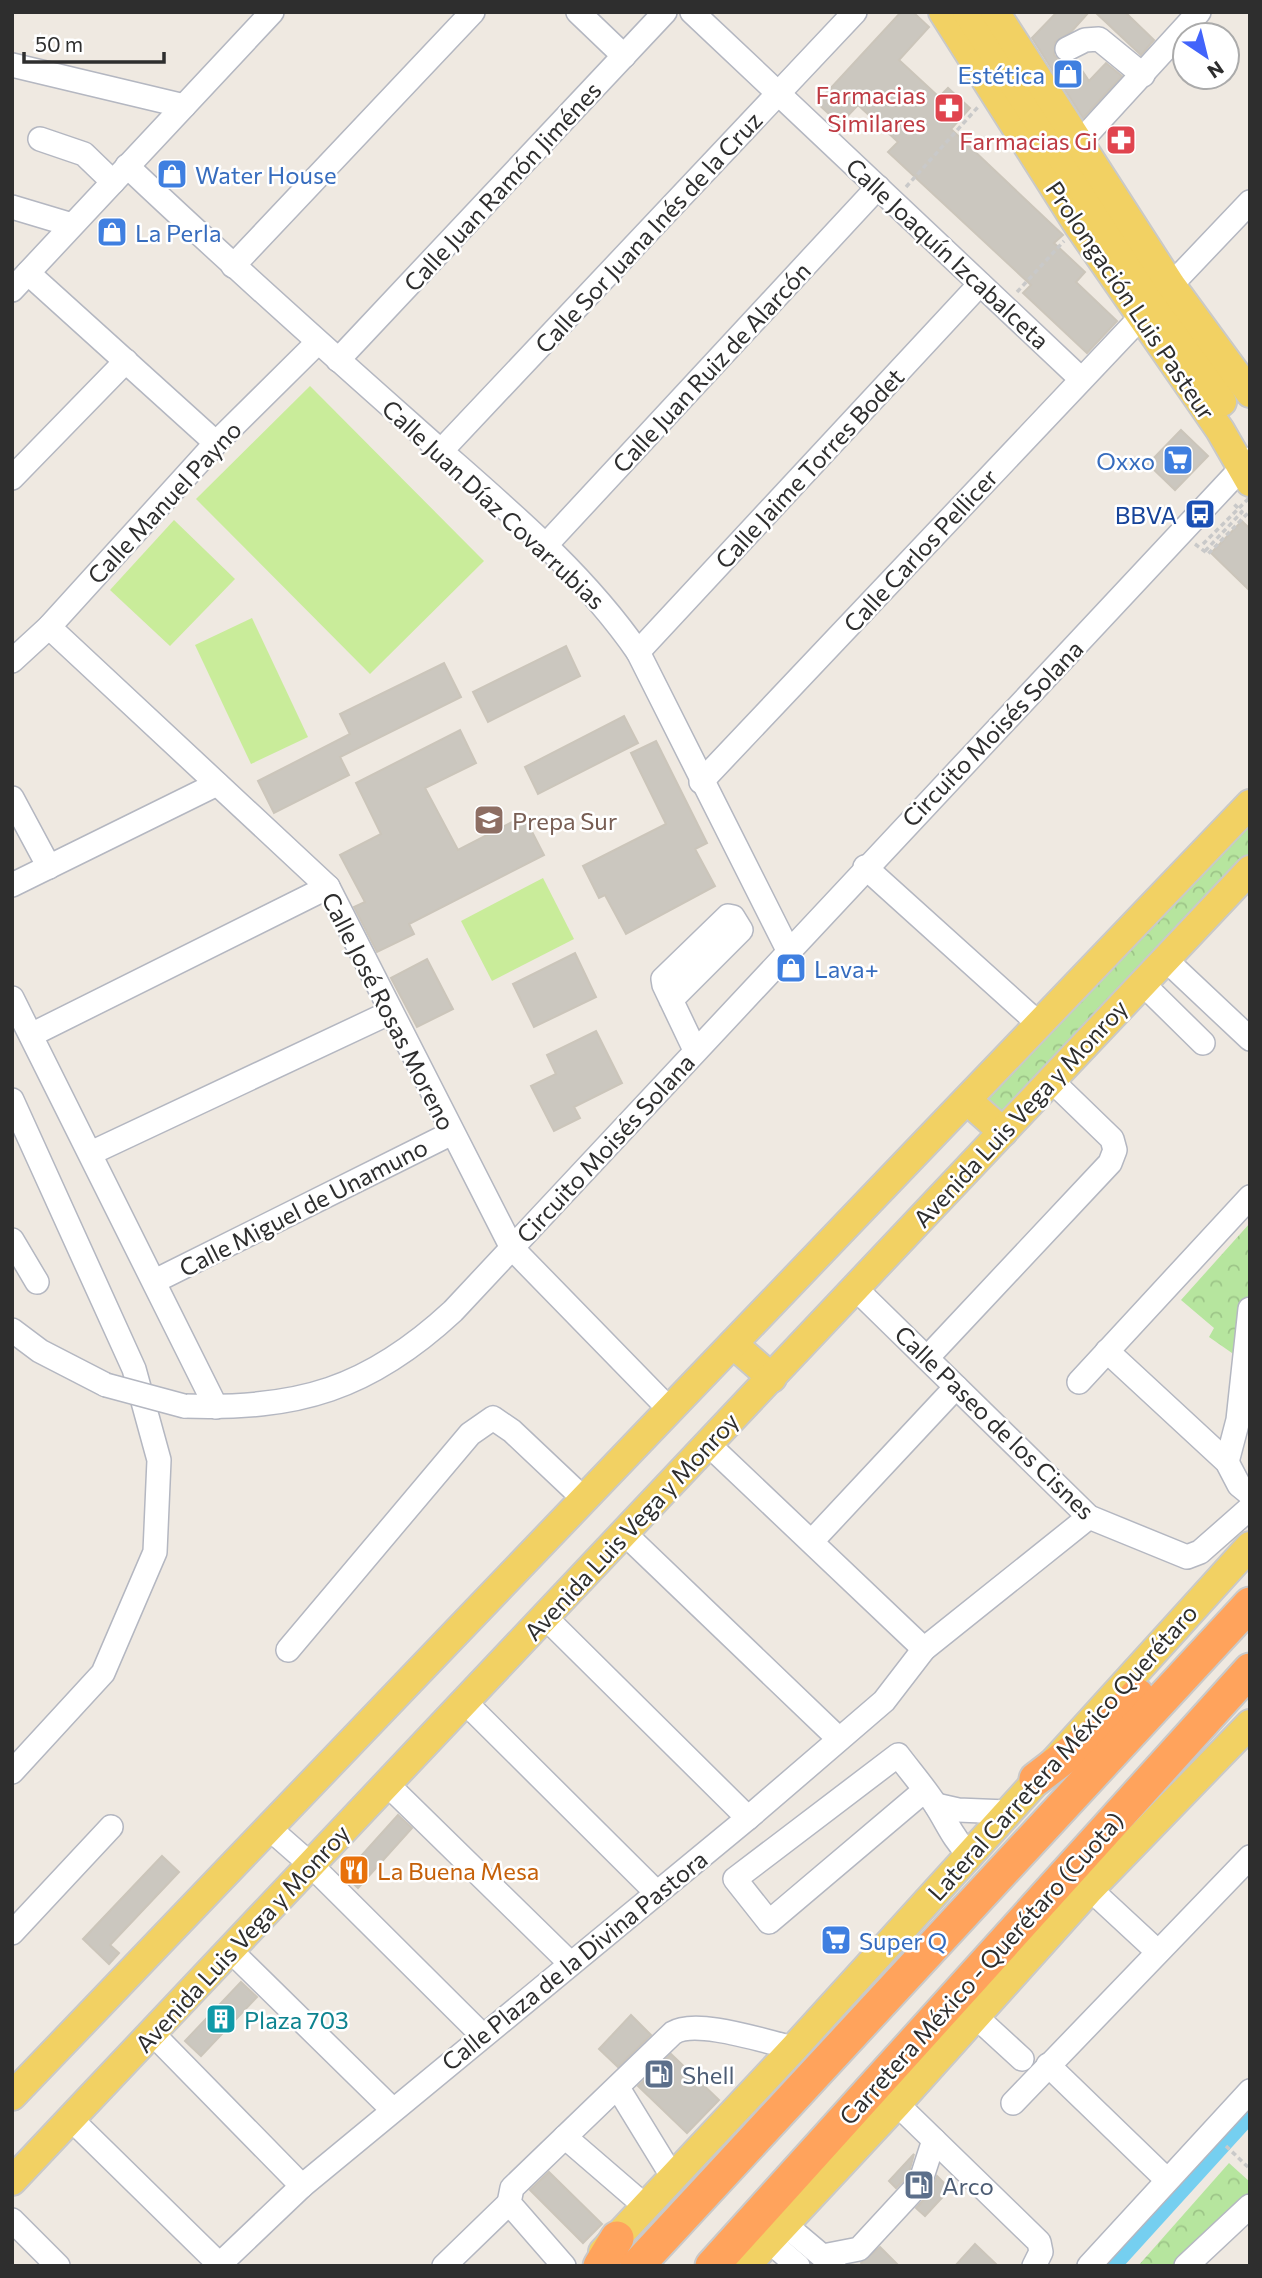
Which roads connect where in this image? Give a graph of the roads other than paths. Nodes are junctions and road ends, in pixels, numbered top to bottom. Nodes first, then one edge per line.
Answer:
1 (272, 12) edge
2 (473, 12) edge
3 (578, 12) edge
4 (665, 12) edge
5 (692, 12) edge
6 (855, 12) edge
7 (943, 12) edge
8 (967, 12) edge
9 (995, 12) edge
10 (1199, 12) edge
11 (1067, 49) dead end
12 (624, 56) junction
13 (12, 65) edge
14 (1143, 75) junction
15 (778, 94) junction
16 (184, 106) junction
17 (40, 139) dead end
18 (1079, 143) junction
19 (120, 174) junction
20 (885, 194) junction
21 (1250, 202) edge
22 (12, 207) edge
23 (72, 225) junction
24 (233, 266) junction
25 (28, 273) junction
26 (980, 284) junction
27 (1171, 285) junction
28 (12, 290) edge
29 (1140, 318) junction
30 (317, 344) junction
31 (338, 360) junction
32 (126, 361) junction
33 (1081, 379) junction
34 (1250, 393) edge
35 (216, 443) junction
36 (441, 451) junction
37 (1244, 470) edge
38 (12, 478) edge
39 (545, 546) junction
40 (49, 627) junction
41 (638, 652) junction
42 (12, 662) edge
43 (701, 782) junction
44 (217, 784) junction
45 (12, 798) edge
46 (1250, 804) edge
47 (49, 867) junction
48 (865, 867) junction
49 (1250, 870) edge
50 (12, 885) edge
51 (328, 887) junction
52 (788, 950) junction
53 (1165, 959) junction
54 (1142, 983) junction
55 (12, 998) edge
56 (671, 1000) dead end
57 (391, 1012) junction
58 (1040, 1024) junction
59 (31, 1035) junction
60 (1250, 1039) edge
61 (1203, 1043) dead end
62 (695, 1050) junction
63 (1051, 1080) junction
64 (12, 1100) edge
65 (967, 1100) junction
66 (452, 1132) junction
67 (1003, 1132) junction
68 (91, 1153) junction
69 (1250, 1197) edge
70 (12, 1240) edge
71 (512, 1248) junction
72 (155, 1280) junction
73 (37, 1282) dead end
74 (855, 1288) junction
75 (1250, 1309) edge
76 (12, 1330) edge
77 (733, 1344) junction
78 (1107, 1351) junction
79 (927, 1358) junction
80 (772, 1378) junction
81 (1079, 1382) dead end
82 (956, 1387) junction
83 (216, 1407) junction
84 (670, 1410) junction
85 (708, 1444) junction
86 (1238, 1462) edge
87 (1250, 1494) edge
88 (584, 1499) junction
89 (1250, 1508) edge
90 (1089, 1517) junction
91 (624, 1532) junction
92 (813, 1540) junction
93 (1250, 1546) edge
94 (1250, 1587) edge
95 (1250, 1604) edge
96 (544, 1617) junction
97 (924, 1649) junction
98 (288, 1650) dead end
99 (1250, 1670) edge
100 (464, 1702) junction
101 (1250, 1724) edge
102 (839, 1739) junction
103 (12, 1772) edge
104 (1036, 1779) junction
105 (387, 1784) junction
106 (931, 1798) junction
107 (1007, 1812) junction
108 (748, 1818) junction
109 (111, 1827) dead end
110 (269, 1828) junction
111 (969, 1855) junction
112 (1250, 1857) edge
113 (310, 1864) junction
114 (1090, 1889) junction
115 (656, 1892) junction
116 (12, 1933) edge
117 (230, 1950) junction
118 (1158, 1952) junction
119 (570, 1963) junction
120 (974, 2015) junction
121 (152, 2033) junction
122 (482, 2035) junction
123 (794, 2048) junction
124 (1022, 2059) dead end
125 (1048, 2065) junction
126 (618, 2088) junction
127 (1250, 2091) edge
128 (12, 2096) edge
129 (1013, 2103) dead end
130 (897, 2104) junction
131 (393, 2110) junction
132 (70, 2118) junction
133 (565, 2137) junction
134 (934, 2140) junction
135 (672, 2176) junction
136 (1166, 2179) junction
137 (12, 2180) edge
138 (302, 2186) junction
139 (509, 2203) junction
140 (645, 2206) junction
141 (1250, 2206) edge
142 (12, 2220) edge
143 (776, 2231) junction
144 (608, 2252) edge
145 (829, 2261) edge
146 (219, 2265) edge
147 (58, 2266) edge
148 (444, 2266) edge
149 (564, 2266) edge
150 (588, 2266) edge
151 (638, 2266) edge
152 (712, 2266) edge
153 (746, 2266) edge
154 (798, 2266) edge
155 (1034, 2266) edge
156 (1089, 2266) edge
157 (1186, 2266) edge

1 - 16 street
2 - 24 street
3 - 12 street
4 - 12 street, Calle Juan Ramón Jiménes
5 - 15 street, Calle Joaquín Izcabalceta
6 - 15 street, Calle Sor Juana Inés de la Cruz
7 - 29 main road, Prolongación Luis Pasteur
8 - 37 main road, Prolongación Luis Pasteur
9 - 18 main road, Prolongación Luis Pasteur
10 - 14 street
11 - 14 street
12 - 31 street, Calle Juan Ramón Jiménes
13 - 16 street
14 - 18 street
15 - 20 street, Calle Joaquín Izcabalceta
15 - 36 street, Calle Sor Juana Inés de la Cruz
16 - 19 street
17 - 19 street, Calle Juan Díaz Covarrubias
18 - 27 main road, Prolongación Luis Pasteur
19 - 23 street
19 - 24 street, Calle Juan Díaz Covarrubias
20 - 26 street, Calle Joaquín Izcabalceta
20 - 39 street, Calle Juan Ruiz de Alarcón
21 - 27 street
22 - 23 street
23 - 25 street
24 - 30 street, Calle Juan Díaz Covarrubias
25 - 28 street
25 - 32 street
26 - 33 street, Calle Joaquín Izcabalceta
26 - 41 street, Calle Jaime Torres Bodet
27 - 34 main road, Prolongación Luis Pasteur
29 - 33 street, Calle Carlos Pellicer
29 - 37 main road, Prolongación Luis Pasteur
30 - 31 street, Calle Juan Díaz Covarrubias
30 - 35 street, Calle Manuel Payno
31 - 36 street, Calle Juan Díaz Covarrubias
32 - 35 street
32 - 38 street
33 - 43 street, Calle Carlos Pellicer
35 - 40 street, Calle Manuel Payno
36 - 39 street, Calle Juan Díaz Covarrubias
37 - 48 street, Circuito Moisés Solana
39 - 41 street, Calle Juan Díaz Covarrubias
40 - 42 street, Calle Manuel Payno
40 - 44 street, Calle José Rosas Moreno
41 - 43 street, Calle Juan Díaz Covarrubias
43 - 52 street, Calle Juan Díaz Covarrubias
44 - 47 street
44 - 51 street, Calle José Rosas Moreno
45 - 47 street
46 - 58 main road, Avenida Luis Vega y Monroy
47 - 50 street
48 - 52 street, Circuito Moisés Solana
48 - 58 street
49 - 53 main road, Avenida Luis Vega y Monroy
51 - 57 street, Calle José Rosas Moreno
51 - 59 street
52 - 62 street, Circuito Moisés Solana
53 - 54 main road, Avenida Luis Vega y Monroy
53 - 60 street
54 - 61 street
54 - 63 main road, Avenida Luis Vega y Monroy
55 - 59 street
56 - 62 street
57 - 66 street, Calle José Rosas Moreno
57 - 68 street
58 - 65 main road, Avenida Luis Vega y Monroy
59 - 68 street
62 - 71 street, Circuito Moisés Solana
63 - 67 main road, Avenida Luis Vega y Monroy
63 - 79 street
64 - 103 street
65 - 67 main road
65 - 77 main road, Avenida Luis Vega y Monroy
66 - 71 street, Calle José Rosas Moreno
66 - 72 street, Calle Miguel de Unamuno
67 - 74 main road, Avenida Luis Vega y Monroy
68 - 72 street
69 - 78 street
70 - 73 street
71 - 83 street, Circuito Moisés Solana
71 - 84 street, Calle José Rosas Moreno
72 - 83 street
74 - 79 street, Calle Paseo de los Cisnes
74 - 80 main road, Avenida Luis Vega y Monroy
75 - 86 street
76 - 83 street, Circuito Moisés Solana, bridge
77 - 80 main road
77 - 84 main road, Avenida Luis Vega y Monroy
78 - 81 street
78 - 86 street
79 - 82 street, Calle Paseo de los Cisnes
80 - 85 main road, Avenida Luis Vega y Monroy
82 - 90 street, Calle Paseo de los Cisnes
82 - 92 street
84 - 88 main road, Avenida Luis Vega y Monroy
85 - 91 main road, Avenida Luis Vega y Monroy
85 - 92 street
86 - 87 street
88 - 98 street
88 - 110 main road, Avenida Luis Vega y Monroy
89 - 90 street, Calle Paseo de los Cisnes
90 - 97 street, Calle Plaza de la Divina Pastora
91 - 96 main road, Avenida Luis Vega y Monroy
91 - 102 street
92 - 97 street
93 - 104 main road, Lateral Carretera México Querétaro
94 - 104 highway
95 - 151 highway, Carretera México - Querétaro (Cuota)
96 - 100 main road, Avenida Luis Vega y Monroy
96 - 108 street
97 - 102 street, Calle Plaza de la Divina Pastora
99 - 152 highway, Carretera México - Querétaro (Cuota)
100 - 105 main road, Avenida Luis Vega y Monroy
100 - 115 street
101 - 114 main road
102 - 108 street, Calle Plaza de la Divina Pastora
104 - 107 main road, Lateral Carretera México Querétaro
105 - 113 main road, Avenida Luis Vega y Monroy
105 - 119 street
106 - 106 street
106 - 107 street
106 - 111 street
107 - 111 main road, Lateral Carretera México Querétaro
108 - 115 street, Calle Plaza de la Divina Pastora
109 - 116 street
110 - 113 street
110 - 128 main road, Avenida Luis Vega y Monroy
111 - 123 main road, Lateral Carretera México Querétaro
112 - 118 street
113 - 117 main road, Avenida Luis Vega y Monroy
113 - 122 street
114 - 118 street
114 - 120 main road
115 - 119 street, Calle Plaza de la Divina Pastora
117 - 121 main road, Avenida Luis Vega y Monroy
117 - 131 street
118 - 125 street
119 - 122 street, Calle Plaza de la Divina Pastora
120 - 124 street
120 - 130 main road
121 - 132 main road, Avenida Luis Vega y Monroy
121 - 138 street
122 - 131 street, Calle Plaza de la Divina Pastora
123 - 126 street
123 - 135 main road, Lateral Carretera México Querétaro
125 - 129 street
125 - 136 street
126 - 133 street
126 - 135 street
127 - 136 street
130 - 134 street
130 - 143 main road
131 - 138 street, Calle Plaza de la Divina Pastora
132 - 137 main road, Avenida Luis Vega y Monroy
132 - 146 street
133 - 139 street
133 - 140 street
134 - 145 street
134 - 155 street
135 - 140 main road, Lateral Carretera México Querétaro
136 - 156 street
138 - 146 street, Calle Plaza de la Divina Pastora
139 - 148 street
139 - 149 street
140 - 144 main road, Lateral Carretera México Querétaro
141 - 157 street
142 - 147 street
143 - 145 street
143 - 153 main road
143 - 154 street
144 - 150 main road, Lateral Carretera México Querétaro

